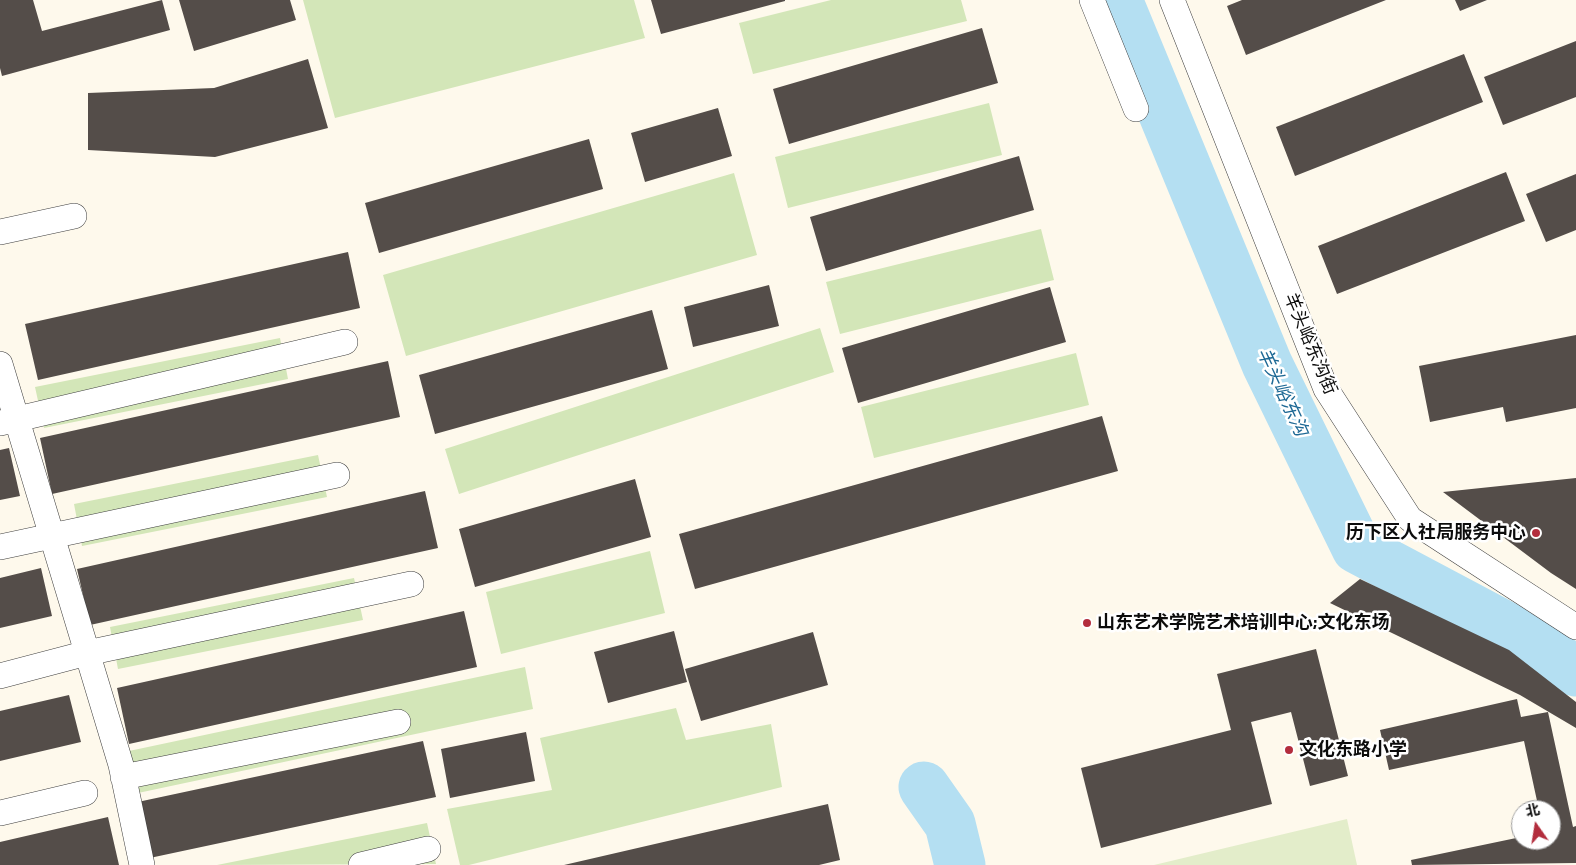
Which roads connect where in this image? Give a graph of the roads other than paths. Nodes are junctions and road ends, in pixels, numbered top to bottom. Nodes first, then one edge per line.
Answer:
1 (1092, 0) edge
2 (1172, 0) edge
3 (1136, 109) dead end
4 (74, 216) dead end
5 (0, 232) edge
6 (345, 342) dead end
7 (0, 364) edge
8 (8, 421) edge
9 (337, 474) dead end
10 (51, 535) junction
11 (0, 547) edge
12 (411, 584) dead end
13 (1576, 627) edge
14 (87, 653) junction
15 (0, 676) edge
16 (398, 722) dead end
17 (123, 777) junction
18 (85, 793) dead end
19 (0, 813) edge
20 (428, 849) dead end
21 (142, 865) edge
22 (361, 865) edge

1 - 3 street
2 - 13 street, 羊头峪东沟街
4 - 5 street
6 - 8 street
7 - 8 street
8 - 10 street
9 - 10 street
10 - 11 street
10 - 14 street
12 - 14 street
14 - 15 street
14 - 17 street
16 - 17 street
17 - 21 street
18 - 19 street
20 - 22 street

